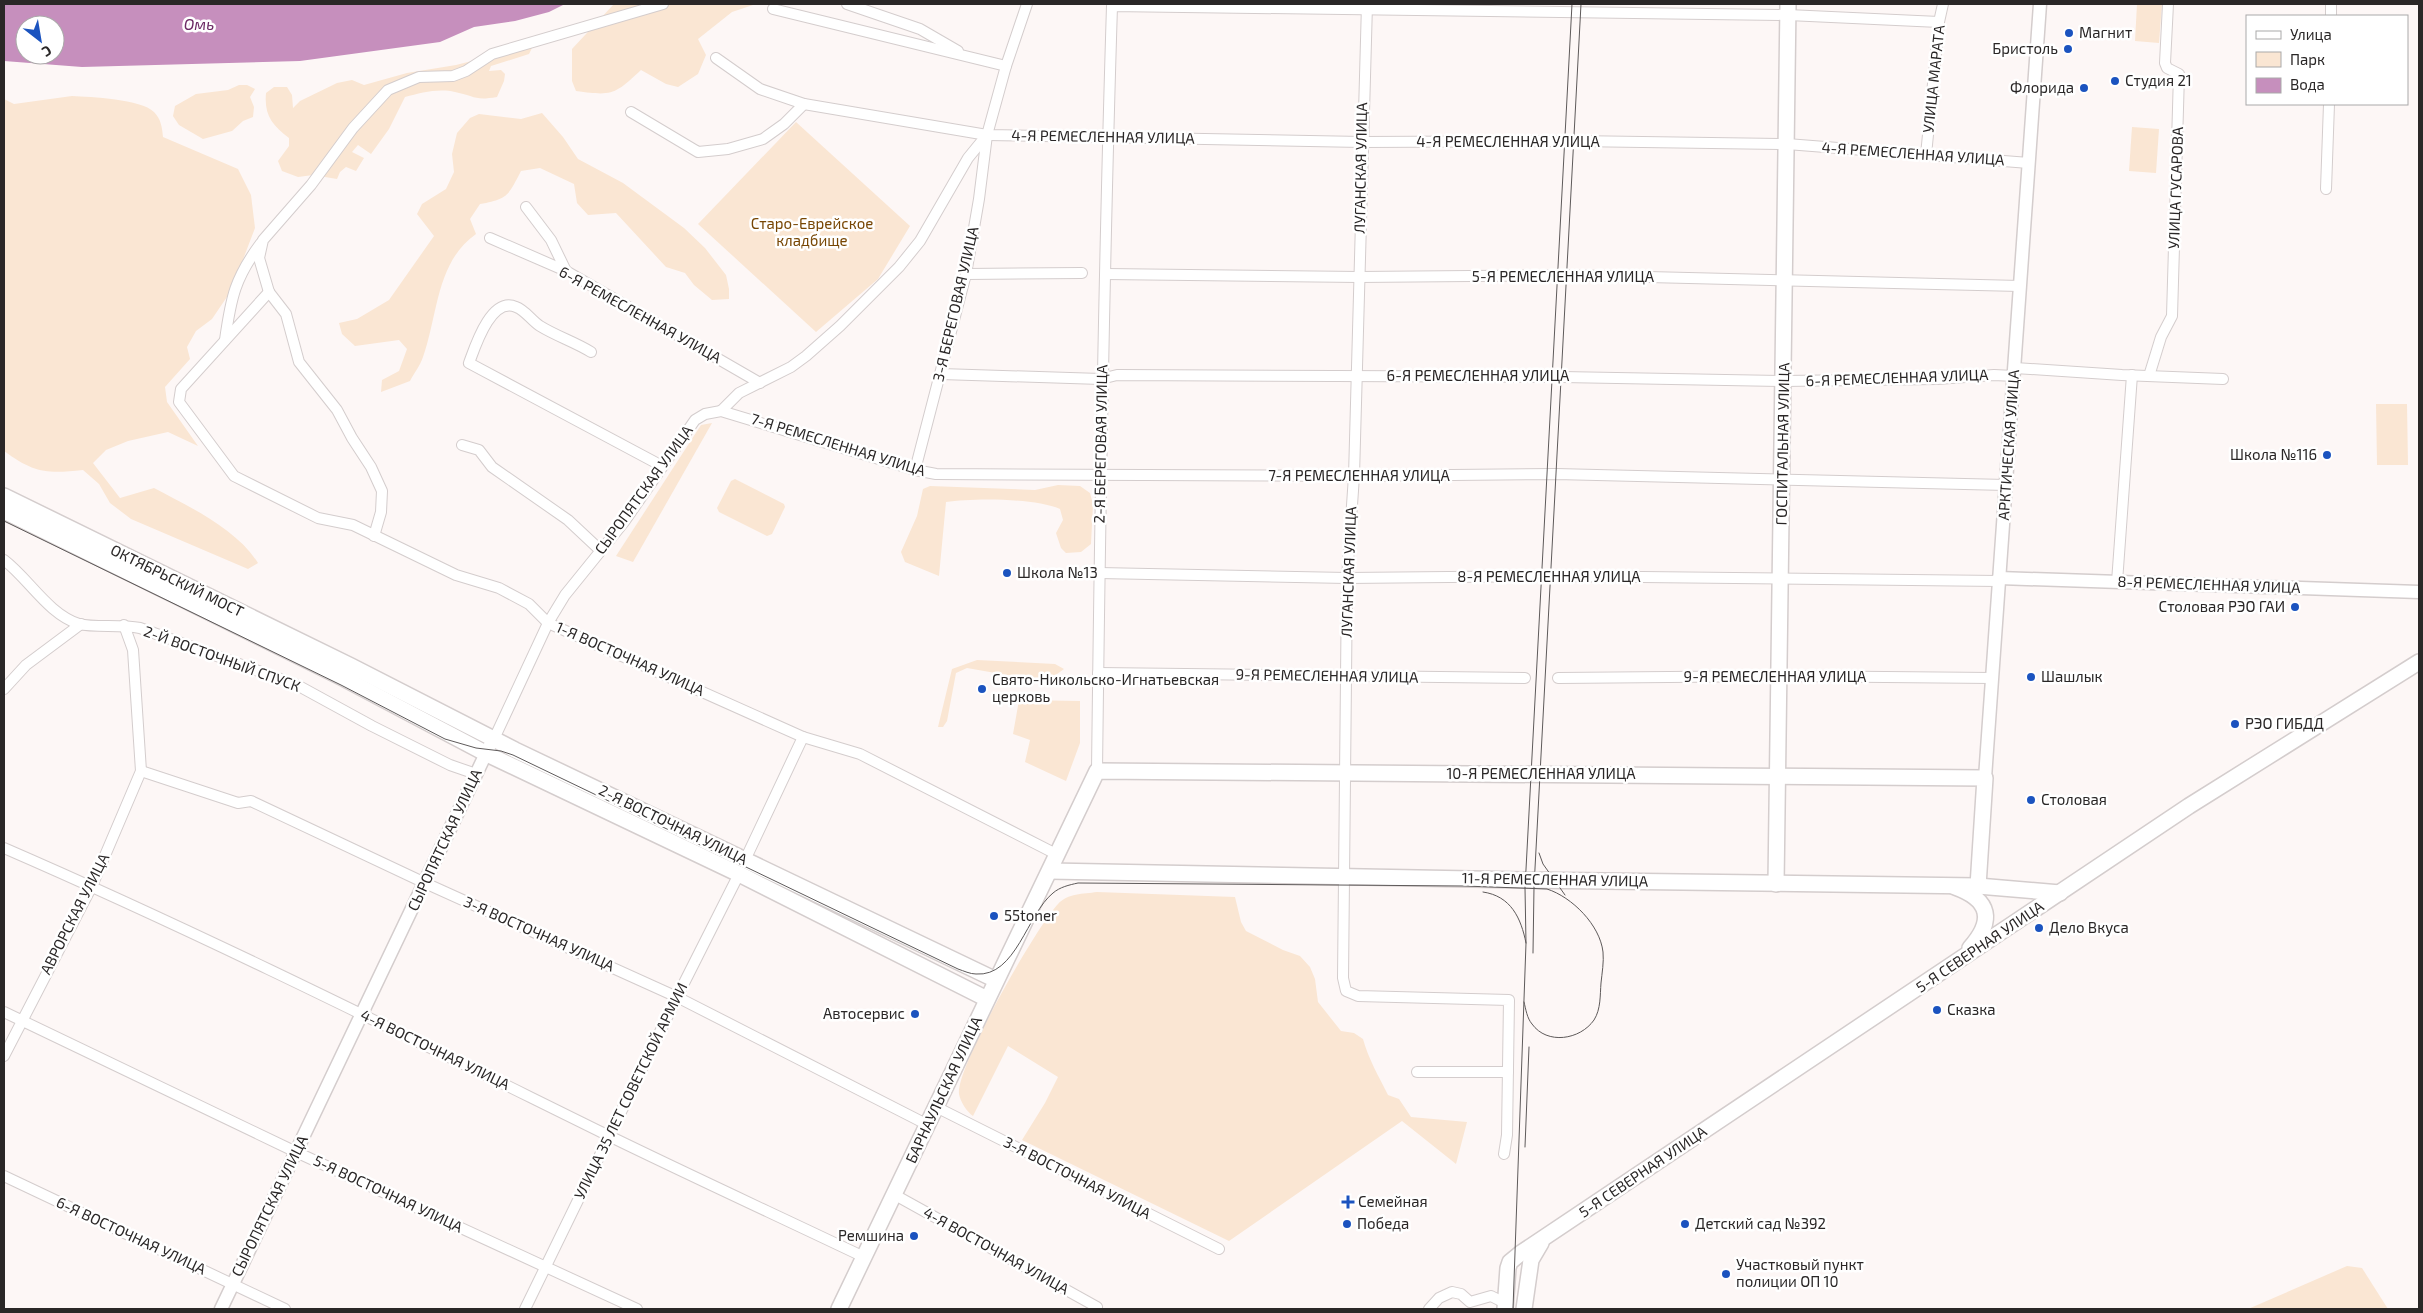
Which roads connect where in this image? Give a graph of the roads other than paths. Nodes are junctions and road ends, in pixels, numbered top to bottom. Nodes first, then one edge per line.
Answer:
1 (663, 4) edge
2 (847, 4) edge
3 (1027, 4) edge
4 (1943, 4) edge
5 (2040, 4) edge
6 (2168, 4) edge
7 (1366, 6) edge
8 (773, 9) dead end
9 (1788, 9) edge
10 (1939, 22) junction
11 (967, 56) junction
12 (716, 58) dead end
13 (1006, 66) junction
14 (804, 104) junction
15 (2329, 105) edge
16 (631, 112) dead end
17 (987, 135) junction
18 (1108, 138) junction
19 (1362, 142) junction
20 (1786, 144) junction
21 (1926, 155) junction
22 (2029, 163) junction
23 (2326, 189) dead end
24 (526, 207) dead end
25 (490, 238) dead end
26 (263, 240) junction
27 (566, 271) junction
28 (1082, 273) dead end
29 (966, 274) junction
30 (1106, 274) junction
31 (1359, 278) junction
32 (1785, 280) junction
33 (2020, 286) junction
34 (269, 292) junction
35 (224, 340) junction
36 (591, 352) dead end
37 (2015, 372) junction
38 (941, 374) junction
39 (1355, 375) junction
40 (2132, 375) junction
41 (2148, 376) junction
42 (1101, 379) junction
43 (2223, 379) dead end
44 (1783, 381) junction
45 (760, 383) junction
46 (721, 411) junction
47 (462, 444) dead end
48 (662, 466) junction
49 (914, 470) junction
50 (1100, 476) junction
51 (1354, 476) junction
52 (1783, 479) junction
53 (2006, 485) junction
54 (4, 496) edge
55 (4, 511) edge
56 (374, 536) junction
57 (600, 550) junction
58 (4, 560) edge
59 (1099, 573) junction
60 (1347, 578) junction
61 (1781, 578) junction
62 (1999, 579) junction
63 (2117, 582) junction
64 (2419, 592) edge
65 (548, 623) junction
66 (81, 624) junction
67 (124, 625) junction
68 (2419, 662) edge
69 (348, 672) junction
70 (1098, 673) junction
71 (1346, 676) junction
72 (1779, 676) junction
73 (1525, 678) dead end
74 (1558, 678) dead end
75 (1992, 678) junction
76 (4, 689) edge
77 (803, 737) junction
78 (494, 739) junction
79 (486, 754) junction
80 (141, 771) junction
81 (1098, 771) junction
82 (1345, 773) junction
83 (476, 774) junction
84 (1779, 776) junction
85 (1985, 778) junction
86 (4, 848) edge
87 (1058, 856) junction
88 (745, 860) junction
89 (1050, 871) junction
90 (739, 874) junction
91 (1344, 877) junction
92 (425, 883) junction
93 (1776, 884) junction
94 (1949, 885) junction
95 (92, 886) junction
96 (1978, 886) junction
97 (2060, 893) junction
98 (1958, 961) junction
99 (996, 980) junction
100 (677, 997) junction
101 (987, 999) junction
102 (4, 1012) edge
103 (362, 1014) junction
104 (21, 1020) junction
105 (4, 1056) edge
106 (1417, 1072) dead end
107 (1508, 1072) junction
108 (936, 1107) junction
109 (928, 1125) junction
110 (608, 1136) junction
111 (296, 1152) junction
112 (1504, 1154) dead end
113 (4, 1176) edge
114 (895, 1195) junction
115 (1544, 1238) junction
116 (1218, 1249) dead end
117 (864, 1258) junction
118 (545, 1266) junction
119 (233, 1284) junction
120 (1505, 1306) edge
121 (1097, 1307) dead end
122 (221, 1309) edge
123 (285, 1309) edge
124 (525, 1309) edge
125 (637, 1309) edge
126 (839, 1309) edge
127 (1429, 1309) edge
128 (1524, 1309) edge

1 - 26 street
2 - 11 street
3 - 13 street, 3-Я БЕРЕГОВАЯ УЛИЦА
4 - 10 street, УЛИЦА МАРАТА
5 - 22 street, АРКТИЧЕСКАЯ УЛИЦА
6 - 41 street, УЛИЦА ГУСАРОВА
7 - 9 street
7 - 18 street, 2-Я БЕРЕГОВАЯ УЛИЦА
7 - 19 street, ЛУГАНСКАЯ УЛИЦА
8 - 11 street
9 - 10 street
9 - 20 main road, ГОСПИТАЛЬНАЯ УЛИЦА
10 - 21 street, УЛИЦА МАРАТА
11 - 13 street
12 - 14 street, 4-Я РЕМЕСЛЕННАЯ УЛИЦА
13 - 17 street, 3-Я БЕРЕГОВАЯ УЛИЦА
14 - 16 street
14 - 17 street, 4-Я РЕМЕСЛЕННАЯ УЛИЦА
15 - 23 street
17 - 18 street, 4-Я РЕМЕСЛЕННАЯ УЛИЦА
17 - 29 street, 3-Я БЕРЕГОВАЯ УЛИЦА
17 - 45 street, 3-Я БЕРЕГОВАЯ УЛИЦА
18 - 19 street, 4-Я РЕМЕСЛЕННАЯ УЛИЦА
18 - 30 street, 2-Я БЕРЕГОВАЯ УЛИЦА
19 - 20 street, 4-Я РЕМЕСЛЕННАЯ УЛИЦА
19 - 31 street, ЛУГАНСКАЯ УЛИЦА
20 - 21 street, 4-Я РЕМЕСЛЕННАЯ УЛИЦА
20 - 32 main road, ГОСПИТАЛЬНАЯ УЛИЦА
21 - 22 street, 4-Я РЕМЕСЛЕННАЯ УЛИЦА
22 - 33 street, АРКТИЧЕСКАЯ УЛИЦА
24 - 27 street
25 - 27 street, 6-Я РЕМЕСЛЕННАЯ УЛИЦА
26 - 34 street
26 - 35 street
27 - 45 street, 6-Я РЕМЕСЛЕННАЯ УЛИЦА
28 - 29 street
29 - 38 street, 3-Я БЕРЕГОВАЯ УЛИЦА
30 - 31 street, 5-Я РЕМЕСЛЕННАЯ УЛИЦА
30 - 42 street, 2-Я БЕРЕГОВАЯ УЛИЦА
31 - 32 street, 5-Я РЕМЕСЛЕННАЯ УЛИЦА
31 - 39 street, ЛУГАНСКАЯ УЛИЦА
32 - 33 street, 5-Я РЕМЕСЛЕННАЯ УЛИЦА
32 - 44 main road, ГОСПИТАЛЬНАЯ УЛИЦА
33 - 37 street, АРКТИЧЕСКАЯ УЛИЦА
34 - 35 street
34 - 56 street
35 - 56 street, 1-Я ВОСТОЧНАЯ УЛИЦА
36 - 48 street
37 - 40 street, 6-Я РЕМЕСЛЕННАЯ УЛИЦА
37 - 44 street, 6-Я РЕМЕСЛЕННАЯ УЛИЦА
37 - 53 street, АРКТИЧЕСКАЯ УЛИЦА
38 - 42 street, 6-Я РЕМЕСЛЕННАЯ УЛИЦА
38 - 49 street, 3-Я БЕРЕГОВАЯ УЛИЦА
39 - 42 street, 6-Я РЕМЕСЛЕННАЯ УЛИЦА
39 - 44 street, 6-Я РЕМЕСЛЕННАЯ УЛИЦА
39 - 51 street, ЛУГАНСКАЯ УЛИЦА
40 - 41 street, 6-Я РЕМЕСЛЕННАЯ УЛИЦА
40 - 63 street
41 - 43 street, 6-Я РЕМЕСЛЕННАЯ УЛИЦА
42 - 50 street, 2-Я БЕРЕГОВАЯ УЛИЦА
44 - 52 main road, ГОСПИТАЛЬНАЯ УЛИЦА
45 - 46 street, 3-Я БЕРЕГОВАЯ УЛИЦА
46 - 48 street, СЫРОПЯТСКАЯ УЛИЦА
46 - 49 street, 7-Я РЕМЕСЛЕННАЯ УЛИЦА
47 - 57 street
48 - 57 street, СЫРОПЯТСКАЯ УЛИЦА
49 - 50 street, 7-Я РЕМЕСЛЕННАЯ УЛИЦА
50 - 51 street, 7-Я РЕМЕСЛЕННАЯ УЛИЦА
50 - 59 street, 2-Я БЕРЕГОВАЯ УЛИЦА
51 - 52 street, 7-Я РЕМЕСЛЕННАЯ УЛИЦА
51 - 60 street, ЛУГАНСКАЯ УЛИЦА
52 - 53 street, 7-Я РЕМЕСЛЕННАЯ УЛИЦА
52 - 61 main road, ГОСПИТАЛЬНАЯ УЛИЦА
53 - 62 street, АРКТИЧЕСКАЯ УЛИЦА
54 - 69 main road, ОКТЯБРЬСКИЙ МОСТ
55 - 69 main road, ОКТЯБРЬСКИЙ МОСТ
56 - 65 street, 1-Я ВОСТОЧНАЯ УЛИЦА
57 - 65 street, СЫРОПЯТСКАЯ УЛИЦА
58 - 66 street, 2-Й ВОСТОЧНЫЙ СПУСК
59 - 60 street, 8-Я РЕМЕСЛЕННАЯ УЛИЦА
59 - 70 street, 2-Я БЕРЕГОВАЯ УЛИЦА
60 - 61 street, 8-Я РЕМЕСЛЕННАЯ УЛИЦА
60 - 71 street, ЛУГАНСКАЯ УЛИЦА
61 - 62 street, 8-Я РЕМЕСЛЕННАЯ УЛИЦА
61 - 72 main road, ГОСПИТАЛЬНАЯ УЛИЦА
62 - 63 street, 8-Я РЕМЕСЛЕННАЯ УЛИЦА
62 - 75 street, АРКТИЧЕСКАЯ УЛИЦА
63 - 64 street, 8-Я РЕМЕСЛЕННАЯ УЛИЦА
65 - 77 street, 1-Я ВОСТОЧНАЯ УЛИЦА
65 - 78 street, СЫРОПЯТСКАЯ УЛИЦА
66 - 67 street, 2-Й ВОСТОЧНЫЙ СПУСК
66 - 76 street
67 - 80 street
67 - 83 street, 2-Й ВОСТОЧНЫЙ СПУСК
68 - 97 main road, 5-Я СЕВЕРНАЯ УЛИЦА
69 - 78 main road, 2-Я ВОСТОЧНАЯ УЛИЦА
69 - 79 main road, 2-Я ВОСТОЧНАЯ УЛИЦА
70 - 71 street, 9-Я РЕМЕСЛЕННАЯ УЛИЦА
70 - 81 street, 2-Я БЕРЕГОВАЯ УЛИЦА
71 - 73 street, 9-Я РЕМЕСЛЕННАЯ УЛИЦА
71 - 82 street, ЛУГАНСКАЯ УЛИЦА
72 - 74 street, 9-Я РЕМЕСЛЕННАЯ УЛИЦА
72 - 75 street, 9-Я РЕМЕСЛЕННАЯ УЛИЦА
72 - 84 main road, ГОСПИТАЛЬНАЯ УЛИЦА
75 - 85 street, АРКТИЧЕСКАЯ УЛИЦА
77 - 87 street, 1-Я ВОСТОЧНАЯ УЛИЦА
77 - 88 street
78 - 79 street, СЫРОПЯТСКАЯ УЛИЦА
78 - 88 main road, 2-Я ВОСТОЧНАЯ УЛИЦА
79 - 83 street, СЫРОПЯТСКАЯ УЛИЦА
79 - 90 main road, 2-Я ВОСТОЧНАЯ УЛИЦА
80 - 92 street, 3-Я ВОСТОЧНАЯ УЛИЦА
80 - 95 street, АВРОРСКАЯ УЛИЦА
81 - 82 main road, 10-Я РЕМЕСЛЕННАЯ УЛИЦА
81 - 87 main road, 2-Я БЕРЕГОВАЯ УЛИЦА
82 - 84 main road, 10-Я РЕМЕСЛЕННАЯ УЛИЦА
82 - 91 street, ЛУГАНСКАЯ УЛИЦА
83 - 92 street, СЫРОПЯТСКАЯ УЛИЦА
84 - 85 main road, 10-Я РЕМЕСЛЕННАЯ УЛИЦА
84 - 93 main road, ГОСПИТАЛЬНАЯ УЛИЦА
85 - 96 main road, АРКТИЧЕСКАЯ УЛИЦА
86 - 95 street, 4-Я ВОСТОЧНАЯ УЛИЦА
87 - 89 main road, 2-Я БЕРЕГОВАЯ УЛИЦА
88 - 99 main road, 2-Я ВОСТОЧНАЯ УЛИЦА
89 - 91 main road, 11-Я РЕМЕСЛЕННАЯ УЛИЦА
89 - 99 main road, БАРНАУЛЬСКАЯ УЛИЦА
90 - 100 street, УЛИЦА 35 ЛЕТ СОВЕТСКОЙ АРМИИ
90 - 101 main road, 2-Я ВОСТОЧНАЯ УЛИЦА
91 - 93 main road, 11-Я РЕМЕСЛЕННАЯ УЛИЦА
91 - 107 street, ЛУГАНСКАЯ УЛИЦА
92 - 100 street, 3-Я ВОСТОЧНАЯ УЛИЦА
92 - 103 street, СЫРОПЯТСКАЯ УЛИЦА
93 - 94 main road, 11-Я РЕМЕСЛЕННАЯ УЛИЦА
94 - 96 main road, 11-Я РЕМЕСЛЕННАЯ УЛИЦА
94 - 98 main road
95 - 103 street, 4-Я ВОСТОЧНАЯ УЛИЦА
95 - 104 street, АВРОРСКАЯ УЛИЦА
96 - 97 main road, 11-Я РЕМЕСЛЕННАЯ УЛИЦА
97 - 98 main road, 5-Я СЕВЕРНАЯ УЛИЦА
98 - 115 main road, 5-Я СЕВЕРНАЯ УЛИЦА
99 - 101 main road, БАРНАУЛЬСКАЯ УЛИЦА
100 - 109 street, 3-Я ВОСТОЧНАЯ УЛИЦА
100 - 110 street, УЛИЦА 35 ЛЕТ СОВЕТСКОЙ АРМИИ
101 - 108 main road, БАРНАУЛЬСКАЯ УЛИЦА
102 - 104 street, 5-Я ВОСТОЧНАЯ УЛИЦА
103 - 110 street, 4-Я ВОСТОЧНАЯ УЛИЦА
103 - 111 street, СЫРОПЯТСКАЯ УЛИЦА
104 - 105 street, АВРОРСКАЯ УЛИЦА
104 - 111 street, 5-Я ВОСТОЧНАЯ УЛИЦА
106 - 107 street
107 - 112 street
108 - 109 main road, БАРНАУЛЬСКАЯ УЛИЦА
108 - 116 street, 3-Я ВОСТОЧНАЯ УЛИЦА
109 - 114 main road, БАРНАУЛЬСКАЯ УЛИЦА
110 - 117 street, 4-Я ВОСТОЧНАЯ УЛИЦА
110 - 118 street, УЛИЦА 35 ЛЕТ СОВЕТСКОЙ АРМИИ
111 - 118 street, 5-Я ВОСТОЧНАЯ УЛИЦА
111 - 119 street, СЫРОПЯТСКАЯ УЛИЦА
113 - 119 street, 6-Я ВОСТОЧНАЯ УЛИЦА
114 - 117 main road, БАРНАУЛЬСКАЯ УЛИЦА
114 - 121 street, 4-Я ВОСТОЧНАЯ УЛИЦА
115 - 120 main road, 5-Я СЕВЕРНАЯ УЛИЦА
115 - 128 main road
117 - 126 main road, БАРНАУЛЬСКАЯ УЛИЦА
118 - 124 street, УЛИЦА 35 ЛЕТ СОВЕТСКОЙ АРМИИ
118 - 125 street, 5-Я ВОСТОЧНАЯ УЛИЦА
119 - 122 street, СЫРОПЯТСКАЯ УЛИЦА
119 - 123 street, 6-Я ВОСТОЧНАЯ УЛИЦА
120 - 127 street

